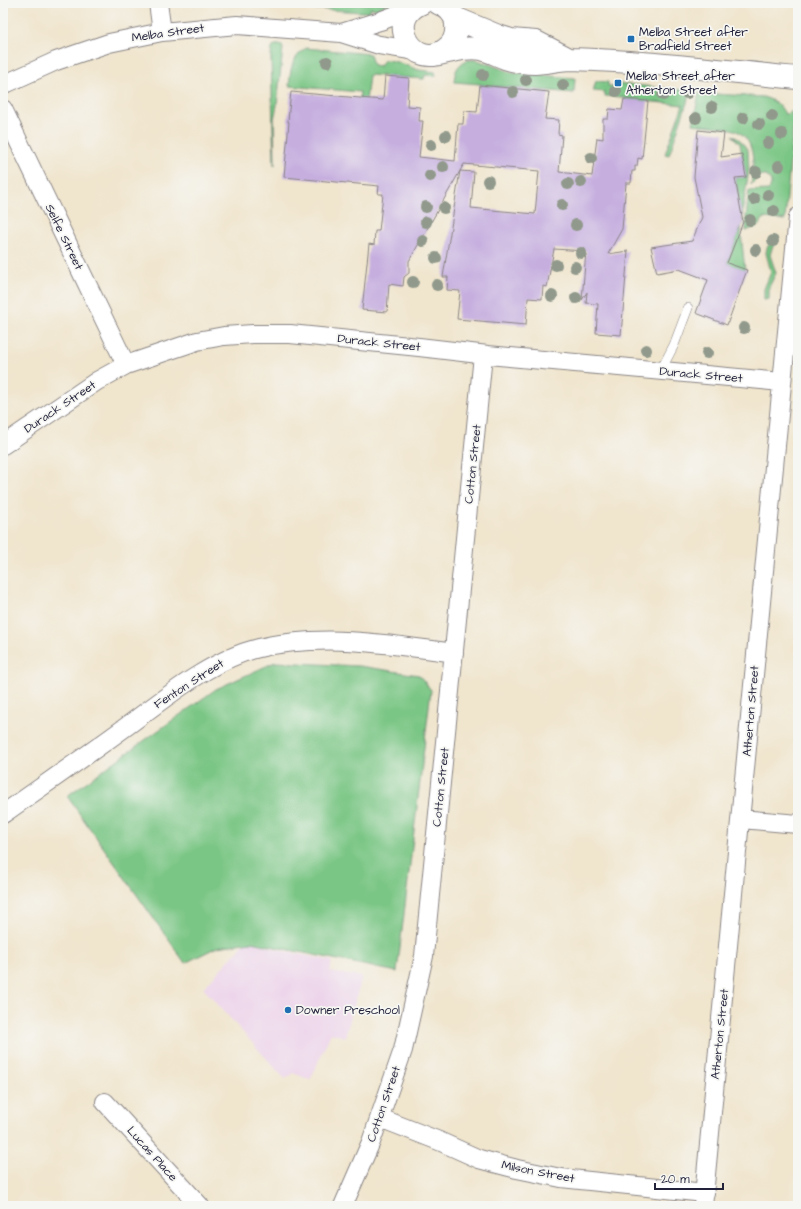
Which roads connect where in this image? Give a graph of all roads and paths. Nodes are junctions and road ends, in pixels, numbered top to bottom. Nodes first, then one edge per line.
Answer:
1 (158, 3) edge
2 (416, 5) edge
3 (449, 9) edge
4 (162, 32) junction
5 (341, 33) junction
6 (425, 53) junction
7 (569, 59) junction
8 (798, 78) edge
9 (3, 85) edge
10 (3, 109) edge
11 (798, 217) edge
12 (688, 308) dead end
13 (484, 355) junction
14 (126, 365) junction
15 (660, 372) junction
16 (782, 382) junction
17 (3, 445) edge
18 (454, 653) junction
19 (3, 814) edge
20 (741, 819) junction
21 (798, 824) edge
22 (105, 1102) dead end
23 (380, 1118) junction
24 (704, 1199) edge
25 (200, 1206) edge
26 (343, 1206) edge

1 - 4 street
2 - 5 street, Melba Street
2 - 6 street
3 - 6 street
3 - 7 street, Melba Street
4 - 5 street, Melba Street
4 - 9 street, Melba Street
5 - 6 street, Melba Street
6 - 7 street, Melba Street
7 - 8 street, Melba Street
10 - 14 street, Selfe Street
11 - 16 street, Atherton Street
12 - 15 lane
13 - 14 street, Durack Street
13 - 15 street, Durack Street
13 - 18 street, Cotton Street
14 - 17 street, Durack Street
15 - 16 street, Durack Street
16 - 20 street, Atherton Street
18 - 19 street, Fenton Street
18 - 23 street, Cotton Street
20 - 21 street
20 - 24 street, Atherton Street
22 - 25 street, Lucas Place
23 - 24 street, Milson Street
23 - 26 street, Cotton Street

